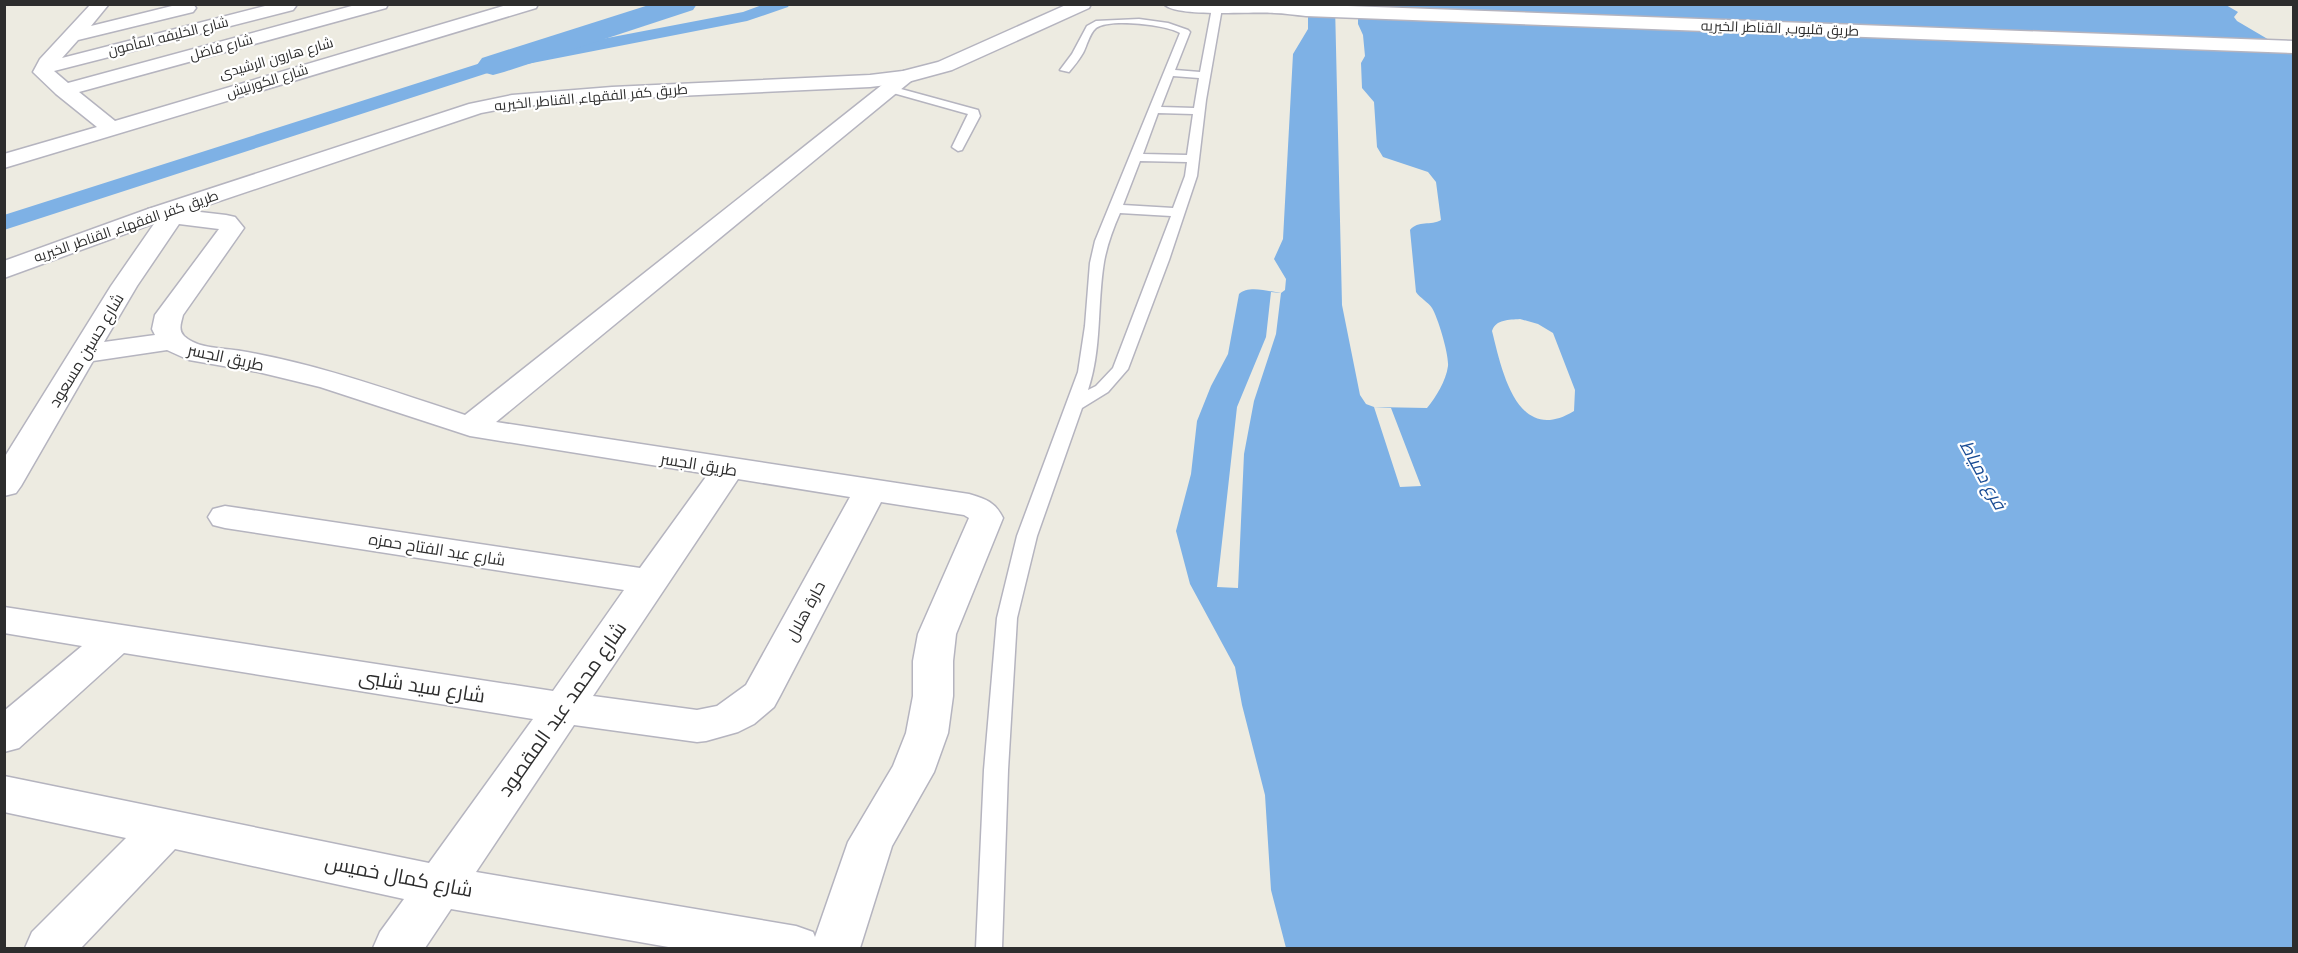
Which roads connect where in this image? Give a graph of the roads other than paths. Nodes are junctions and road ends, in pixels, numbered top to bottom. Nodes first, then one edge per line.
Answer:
1 (101, 4) edge
2 (203, 4) edge
3 (213, 4) edge
4 (292, 4) edge
5 (380, 4) edge
6 (1083, 4) edge
7 (1239, 4) edge
8 (530, 5) edge
9 (1182, 5) edge
10 (1217, 8) junction
11 (1266, 9) junction
12 (244, 17) junction
13 (279, 32) junction
14 (71, 36) junction
15 (2294, 47) edge
16 (345, 58) junction
17 (44, 68) junction
18 (1065, 70) dead end
19 (1170, 73) junction
20 (1204, 75) junction
21 (897, 83) junction
22 (63, 90) junction
23 (113, 105) dead end
24 (1155, 110) junction
25 (90, 111) junction
26 (1198, 111) junction
27 (111, 128) junction
28 (958, 147) dead end
29 (1136, 157) junction
30 (1192, 159) junction
31 (4, 161) edge
32 (1115, 208) junction
33 (1178, 213) junction
34 (165, 215) junction
35 (4, 270) edge
36 (172, 341) junction
37 (83, 354) junction
38 (1074, 405) junction
39 (470, 428) junction
40 (728, 469) junction
41 (4, 486) edge
42 (870, 491) junction
43 (225, 517) dead end
44 (650, 582) junction
45 (4, 620) edge
46 (116, 638) junction
47 (563, 708) junction
48 (728, 720) joint
49 (4, 736) edge
50 (4, 794) edge
51 (166, 828) junction
52 (440, 886) junction
53 (49, 948) edge
54 (397, 948) edge
55 (796, 948) edge
56 (836, 948) edge
57 (989, 948) edge

1 - 14 street
2 - 14 street
3 - 12 street
4 - 12 street, شارع الخليفه المأمون
5 - 13 street, شارع فاضل
6 - 21 street, طريق كفر الفقهاء, القناطر الخيريه
7 - 11 street, طريق قليوب, القناطر الخيريه
8 - 16 street, شارع الكورنيش
9 - 10 street, طريق قليوب, القناطر الخيريه
10 - 11 street, طريق قليوب, القناطر الخيريه
10 - 20 lane
11 - 15 street, طريق قليوب, القناطر الخيريه
12 - 13 street
12 - 17 street, شارع الخليفه المأمون
13 - 16 street
13 - 22 street, شارع فاضل
14 - 17 street
16 - 27 street, شارع الكورنيش
17 - 22 street
18 - 19 lane
19 - 20 lane
19 - 24 lane
20 - 26 lane
21 - 28 lane
21 - 34 street, طريق كفر الفقهاء, القناطر الخيريه
21 - 39 street
22 - 25 street
23 - 25 street
24 - 26 lane
24 - 29 lane
25 - 27 street
26 - 30 lane
27 - 31 street, شارع الكورنيش
29 - 30 lane
29 - 32 lane
30 - 33 lane
32 - 33 lane
32 - 38 lane
33 - 38 lane
34 - 35 street, طريق كفر الفقهاء, القناطر الخيريه
34 - 36 street, طريق الجسر
34 - 37 street, شارع حسين مسعود
36 - 37 street
36 - 39 street, طريق الجسر
37 - 41 street, شارع حسين مسعود
38 - 57 lane
39 - 40 street, طريق الجسر
40 - 42 street, طريق الجسر
40 - 44 street, شارع محمد عبد المقصود
42 - 48 street, حارة هلال
42 - 56 street, طريق الجسر
43 - 44 street, شارع عبد الفتاح حمزه
44 - 47 street, شارع محمد عبد المقصود
45 - 46 street
46 - 47 street, شارع سيد شلبى
46 - 49 street
47 - 48 street, شارع سيد شلبى
47 - 52 street, شارع محمد عبد المقصود
50 - 51 street, شارع كمال خميس
51 - 52 street, شارع كمال خميس
51 - 53 street
52 - 54 street, شارع محمد عبد المقصود
52 - 55 street, شارع كمال خميس

